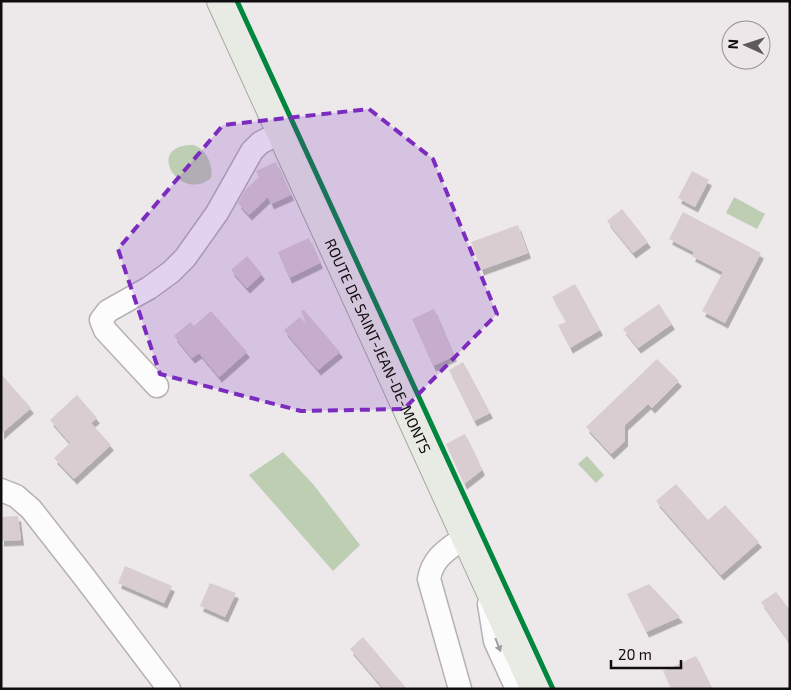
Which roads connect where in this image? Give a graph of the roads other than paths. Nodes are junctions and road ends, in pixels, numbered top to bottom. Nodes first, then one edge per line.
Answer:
1 (221, 1) edge
2 (281, 132) junction
3 (157, 386) dead end
4 (1, 490) edge
5 (466, 536) junction
6 (486, 580) junction
7 (169, 689) edge
8 (460, 689) edge
9 (516, 689) edge
10 (535, 689) edge

1 - 2 main road, ROUTE DE SAINT-JEAN-DE-MONTS
2 - 3 lane
2 - 5 main road, ROUTE DE SAINT-JEAN-DE-MONTS
4 - 7 lane
5 - 6 main road, ROUTE DE SAINT-JEAN-DE-MONTS
5 - 8 lane
6 -> 9 lane
6 - 10 main road, ROUTE DE SAINT-JEAN-DE-MONTS

